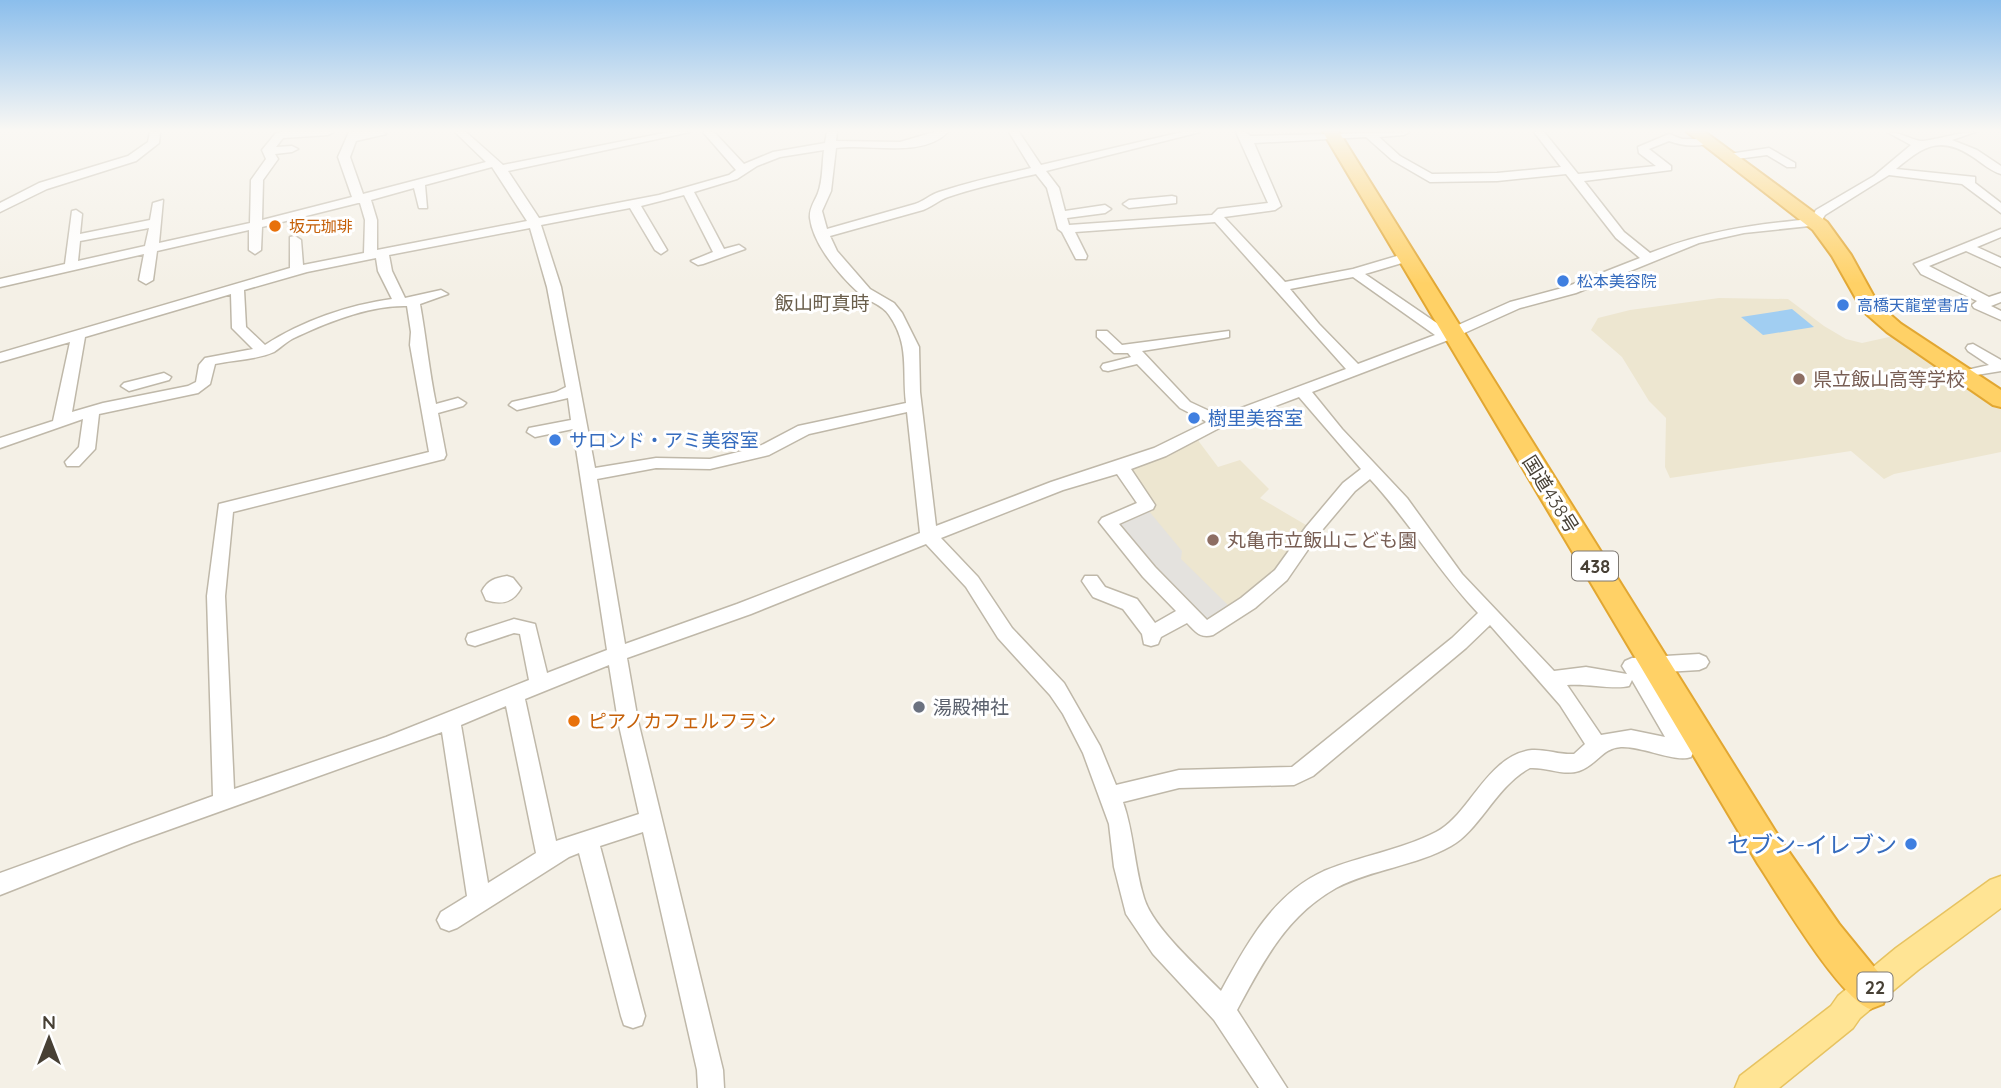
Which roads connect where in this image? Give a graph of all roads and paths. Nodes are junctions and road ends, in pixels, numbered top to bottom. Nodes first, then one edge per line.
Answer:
1 (54, 183) edge
2 (257, 183) edge
3 (355, 183) edge
4 (432, 183) edge
5 (509, 183) edge
6 (713, 183) edge
7 (826, 183) edge
8 (985, 183) edge
9 (1049, 183) edge
10 (1265, 183) edge
11 (1362, 183) edge
12 (1365, 183) edge
13 (1581, 183) edge
14 (1763, 183) edge
15 (1868, 183) edge
16 (1970, 183) edge
17 (419, 186) junction
18 (687, 190) junction
19 (362, 199) junction
20 (159, 203) dead end
21 (635, 204) junction
22 (423, 205) dead end
23 (334, 206) junction
24 (0, 208) edge
25 (1105, 209) dead end
26 (2001, 209) edge
27 (76, 214) dead end
28 (1060, 215) junction
29 (1218, 218) junction
30 (534, 221) junction
31 (1185, 221) junction
32 (1815, 222) junction
33 (155, 223) junction
34 (335, 223) dead end
35 (255, 225) junction
36 (1141, 225) junction
37 (1068, 229) junction
38 (2001, 233) edge
39 (822, 234) junction
40 (74, 239) junction
41 (295, 240) dead end
42 (1966, 247) junction
43 (150, 248) junction
44 (740, 249) dead end
45 (1379, 249) dead end
46 (255, 250) dead end
47 (661, 250) dead end
48 (720, 253) junction
49 (376, 255) junction
50 (1081, 256) dead end
51 (1403, 258) junction
52 (1649, 259) junction
53 (698, 261) dead end
54 (2001, 263) edge
55 (71, 268) junction
56 (297, 271) junction
57 (1354, 273) junction
58 (146, 280) dead end
59 (0, 283) edge
60 (237, 287) junction
61 (1282, 287) junction
62 (441, 294) dead end
63 (1997, 299) edge
64 (406, 301) junction
65 (2001, 316) edge
66 (1454, 333) junction
67 (1102, 334) dead end
68 (1224, 334) dead end
69 (78, 337) junction
70 (1973, 348) dead end
71 (263, 351) junction
72 (1137, 354) junction
73 (0, 358) edge
74 (2001, 366) edge
75 (1108, 367) dead end
76 (1354, 369) junction
77 (131, 370) dead end
78 (1963, 375) junction
79 (164, 377) dead end
80 (128, 386) junction
81 (574, 389) junction
82 (1302, 390) junction
83 (2001, 400) edge
84 (458, 403) dead end
85 (126, 404) junction
86 (517, 405) dead end
87 (913, 406) junction
88 (92, 411) junction
89 (430, 411) junction
90 (61, 421) junction
91 (1219, 422) junction
92 (579, 423) junction
93 (535, 432) dead end
94 (0, 443) edge
95 (73, 462) dead end
96 (1121, 467) junction
97 (1370, 470) junction
98 (587, 475) junction
99 (929, 536) junction
100 (1091, 581) dead end
101 (501, 597) dead end
102 (1490, 612) junction
103 (1189, 613) junction
104 (505, 629) junction
105 (475, 639) dead end
106 (616, 654) junction
107 (1699, 662) dead end
108 (1662, 663) junction
109 (1550, 679) junction
110 (1622, 680) dead end
111 (540, 684) junction
112 (514, 695) junction
113 (450, 720) junction
114 (1597, 745) junction
115 (1109, 796) junction
116 (224, 802) junction
117 (652, 818) junction
118 (587, 840) junction
119 (548, 857) junction
120 (0, 884) edge
121 (2001, 890) edge
122 (479, 901) junction
123 (449, 920) dead end
124 (1876, 986) junction
125 (1223, 1011) junction
126 (633, 1017) dead end
127 (712, 1088) edge
128 (1274, 1088) edge
129 (1752, 1088) edge

1 - 24 street
2 - 35 street
3 - 19 street
4 - 17 street
5 - 30 street
6 - 18 street
7 - 39 street
8 - 39 street
9 - 28 street
10 - 29 street
11 - 51 highway, 国道438号 / 438
12 - 66 highway, 国道438号 / 438
13 - 52 street
14 - 32 highway
15 - 32 street
16 - 26 street
17 - 19 street
17 - 22 street
18 - 21 street
18 - 48 street
19 - 23 street
19 - 49 street
20 - 33 street
21 - 30 street
21 - 47 street
23 - 34 street
23 - 35 street
25 - 28 street
27 - 40 street
28 - 37 street
29 - 31 street
29 - 61 street
30 - 49 street
30 - 81 street
31 - 36 street
31 - 36 street
32 - 52 street
32 - 78 highway
33 - 40 street
33 - 43 street
35 - 43 street
35 - 46 street
36 - 37 street
37 - 50 street
38 - 42 street
39 - 87 street
40 - 55 street
41 - 56 street
42 - 54 street
42 - 63 street
43 - 55 street
43 - 58 street
44 - 48 street
45 - 51 street
48 - 53 street
49 - 56 street
49 - 64 street
51 - 57 street
51 - 66 highway, 国道438号 / 438
52 - 66 street
55 - 59 street
56 - 60 street
57 - 61 street
57 - 66 street
60 - 69 street
60 - 71 street
61 - 76 street
62 - 64 street
63 - 65 street
64 - 71 street
64 - 89 street
66 - 76 street
66 - 108 highway, 国道438号 / 438
67 - 72 street
68 - 72 street
69 - 73 street
69 - 90 street
70 - 74 street
71 - 85 street
72 - 75 street
72 - 91 street
74 - 78 street
76 - 82 street
77 - 80 street
78 - 83 highway
79 - 80 street
80 - 85 street
81 - 86 street
81 - 92 street
82 - 91 street
82 - 97 street
84 - 89 street
85 - 88 street
87 - 98 street
87 - 99 street
88 - 90 street
88 - 95 street
89 - 116 street
90 - 94 street
91 - 96 street
92 - 93 street
92 - 98 street
96 - 99 street
96 - 103 street
97 - 102 street
97 - 103 street
98 - 106 street
99 - 106 street
99 - 115 street
100 - 103 street
101 - 104 street
102 - 109 street
102 - 115 street
104 - 105 street
104 - 111 street
106 - 111 street
106 - 117 street
107 - 108 street
108 - 114 street
108 - 124 highway, 国道438号 / 438
109 - 110 street
109 - 114 street
111 - 112 street
112 - 113 street
112 - 119 street
113 - 116 street
113 - 122 street
114 - 125 street
115 - 125 street
116 - 120 street
117 - 118 street
117 - 127 street
118 - 119 street
118 - 126 street
119 - 122 street
121 - 124 main road, 22
122 - 123 street
124 - 129 main road, 22
125 - 128 street

